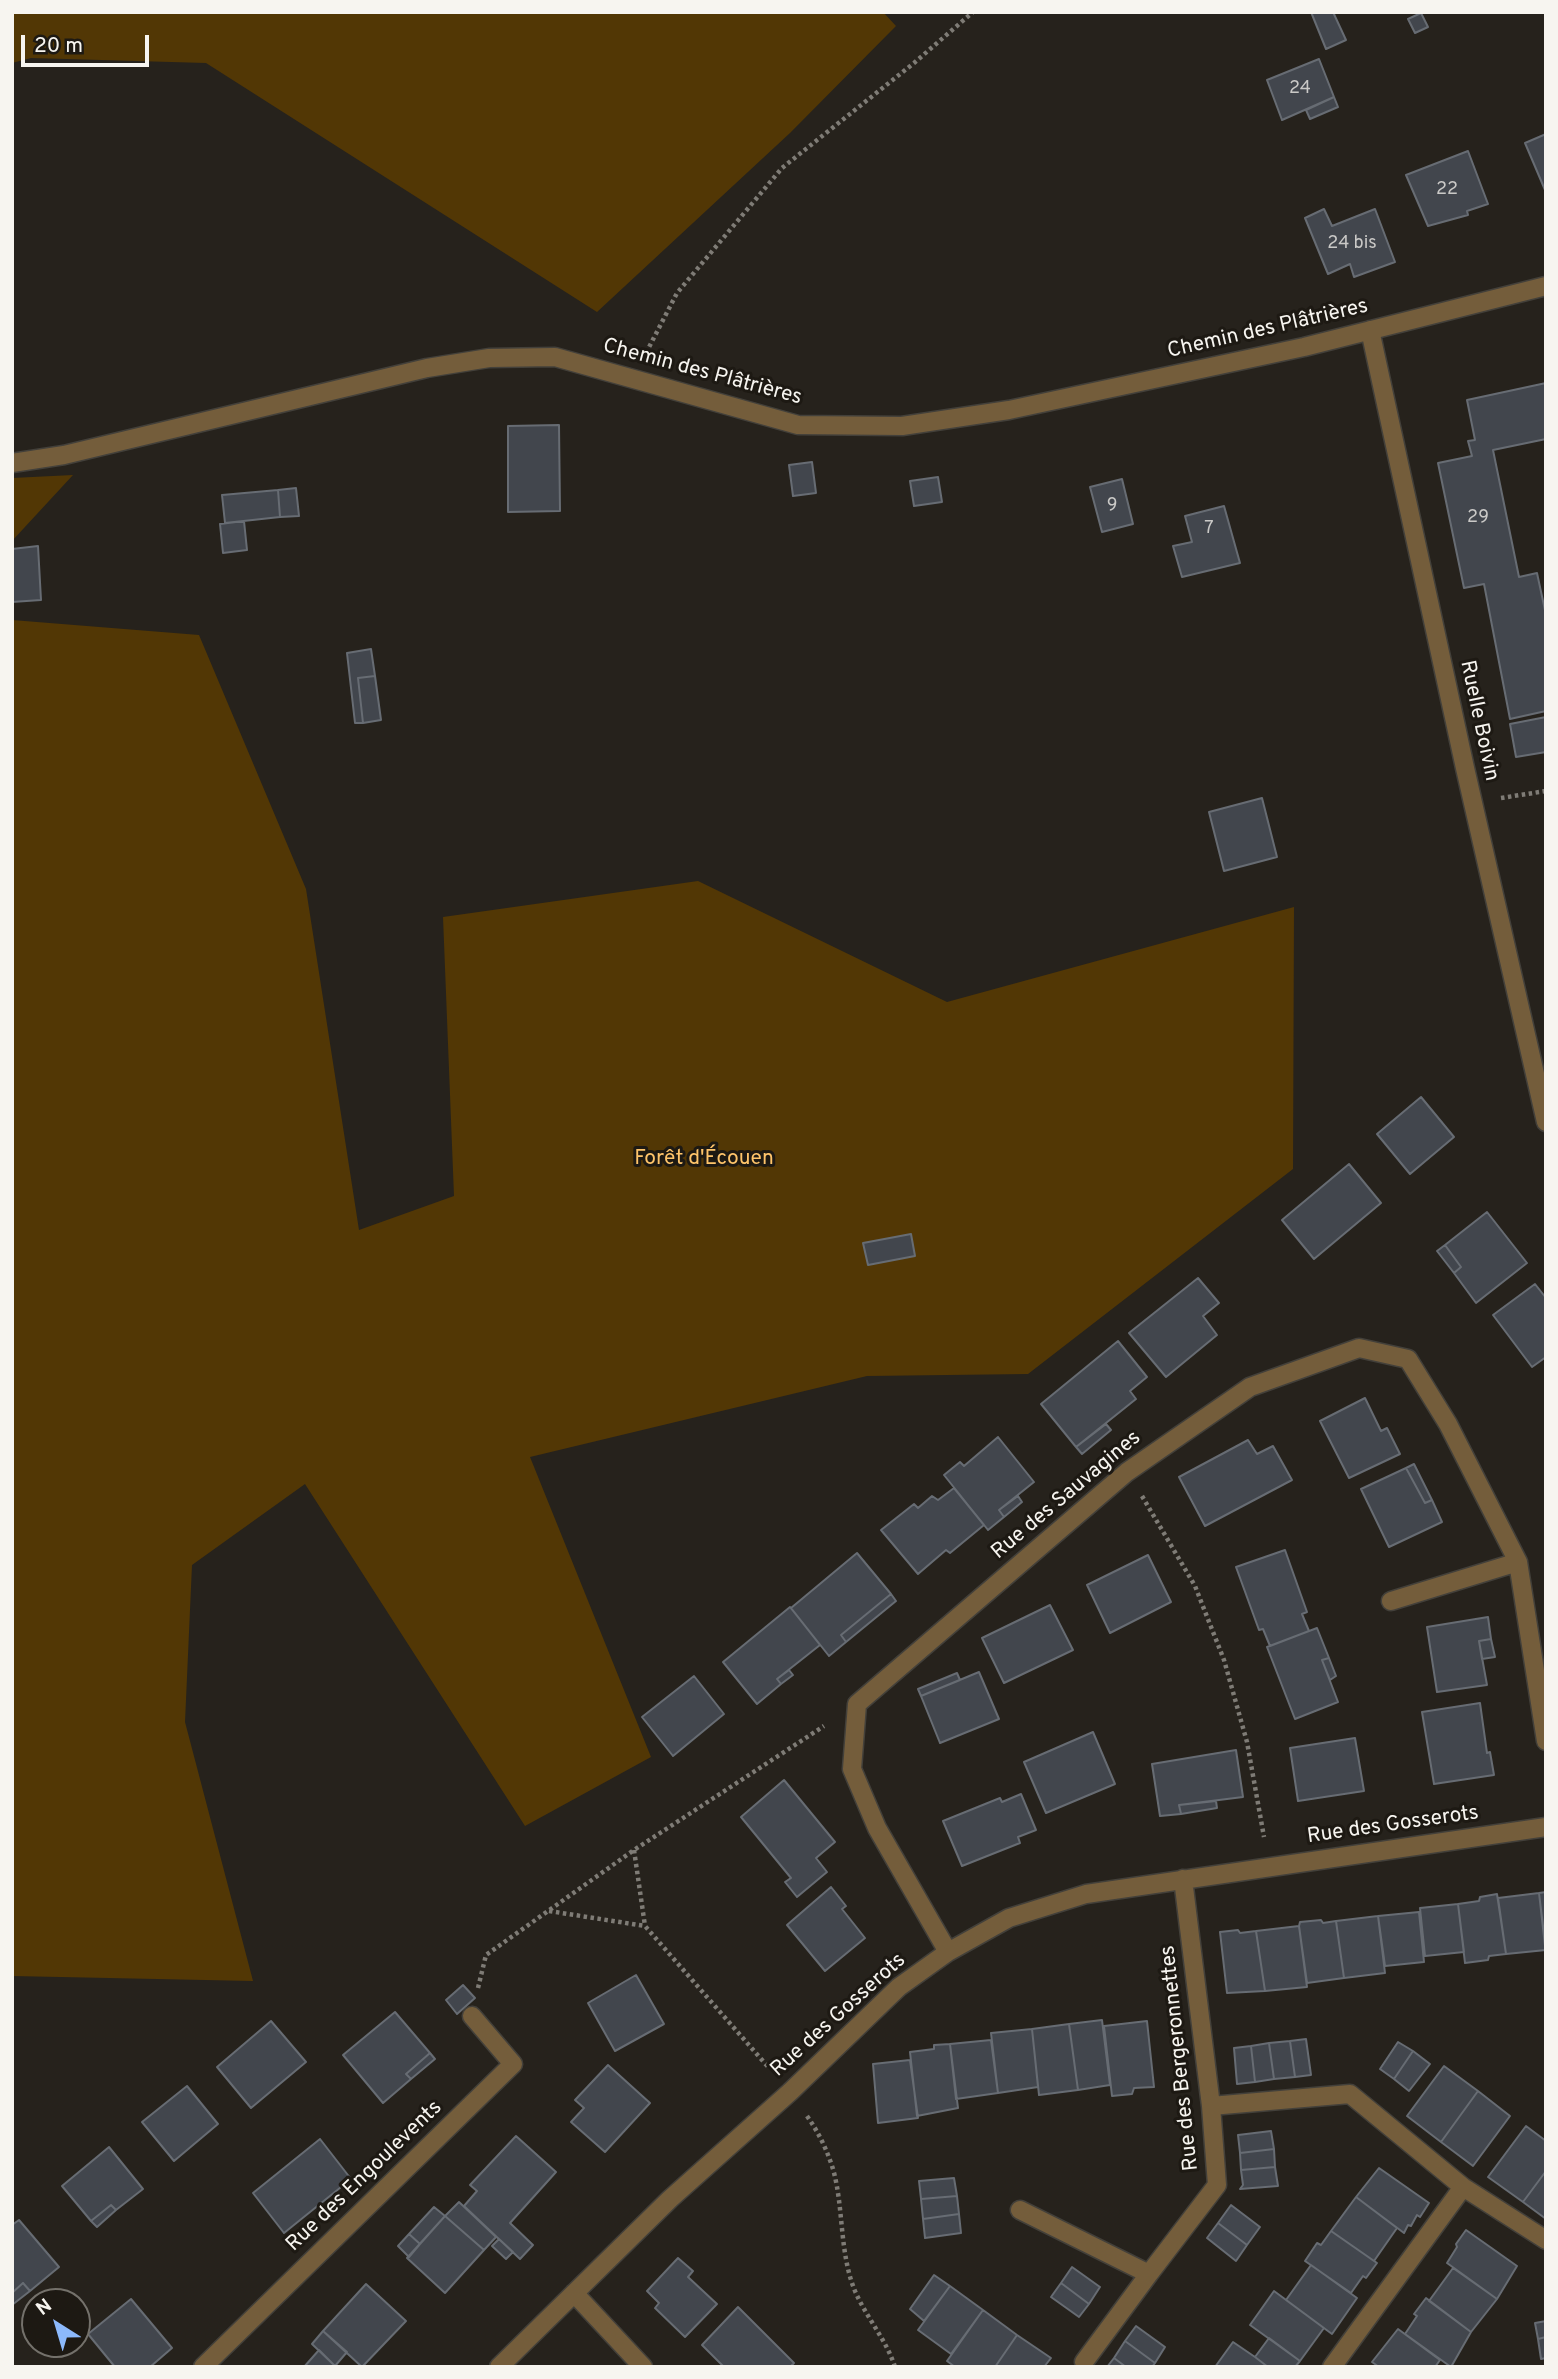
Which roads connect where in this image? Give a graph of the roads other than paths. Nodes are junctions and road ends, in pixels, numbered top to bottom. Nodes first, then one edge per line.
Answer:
1 (1546, 286) edge
2 (1370, 330) junction
3 (12, 463) edge
4 (1546, 1122) edge
5 (1518, 1562) junction
6 (1391, 1601) dead end
7 (1546, 1741) edge
8 (1546, 1826) edge
9 (1183, 1879) junction
10 (948, 1952) junction
11 (472, 2016) road end
12 (1211, 2106) junction
13 (1463, 2187) junction
14 (1020, 2210) dead end
15 (1546, 2240) edge
16 (1149, 2274) junction
17 (574, 2293) junction
18 (1084, 2362) dead end
19 (203, 2367) edge
20 (499, 2367) edge
21 (643, 2367) edge
22 (1332, 2367) edge

1 - 2 street, Chemin des Plâtrières
2 - 3 street, Chemin des Plâtrières
2 - 4 street, Ruelle Boivin
5 - 6 street
5 - 7 street, Rue des Sauvagines
5 - 10 street, Rue des Sauvagines
8 - 9 street, Rue des Gosserots
9 - 10 street, Rue des Gosserots
9 - 12 street, Rue des Bergeronnettes
10 - 17 street, Rue des Gosserots
11 - 19 street, Rue des Engoulevents
12 - 13 street
12 - 16 street, Rue des Bergeronnettes
13 - 15 street
13 - 22 street
14 - 16 street
16 - 18 street, Rue des Bergeronnettes
17 - 20 street, Rue des Gosserots
17 - 21 street

